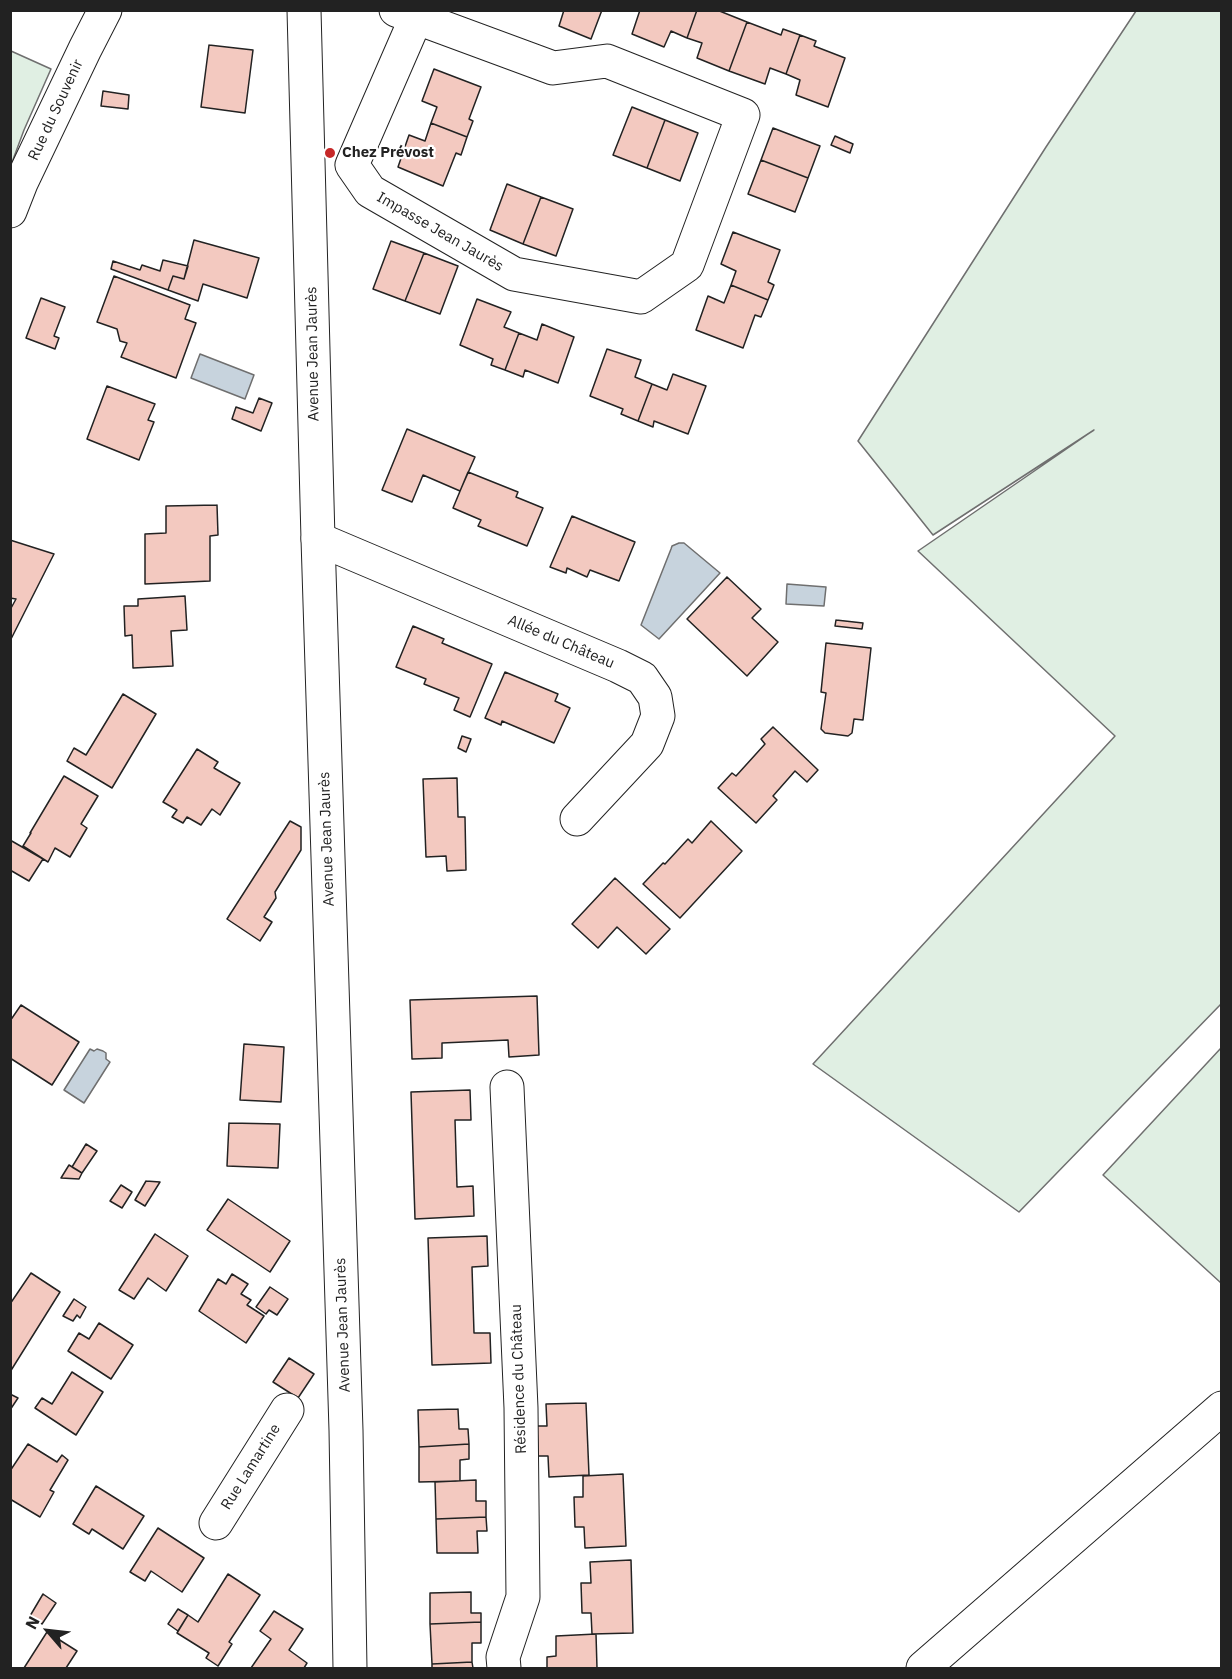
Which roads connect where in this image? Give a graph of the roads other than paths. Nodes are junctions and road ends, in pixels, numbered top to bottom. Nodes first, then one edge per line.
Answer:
1 (105, 10) edge
2 (304, 10) edge
3 (406, 14) edge
4 (10, 211) edge
5 (318, 539) junction
6 (577, 819) dead end
7 (507, 1087) dead end
8 (1221, 1408) edge
9 (287, 1410) dead end
10 (216, 1523) dead end
11 (350, 1668) edge
12 (504, 1668) edge
13 (923, 1668) edge

1 - 4 street, Rue du Souvenir
2 - 5 street, Avenue Jean Jaurès
3 - 3 street, Impasse Jean Jaurès
5 - 6 street, Allée du Château
5 - 11 street, Avenue Jean Jaurès
7 - 12 street, Résidence du Château
8 - 13 street
9 - 10 street, Rue Lamartine

